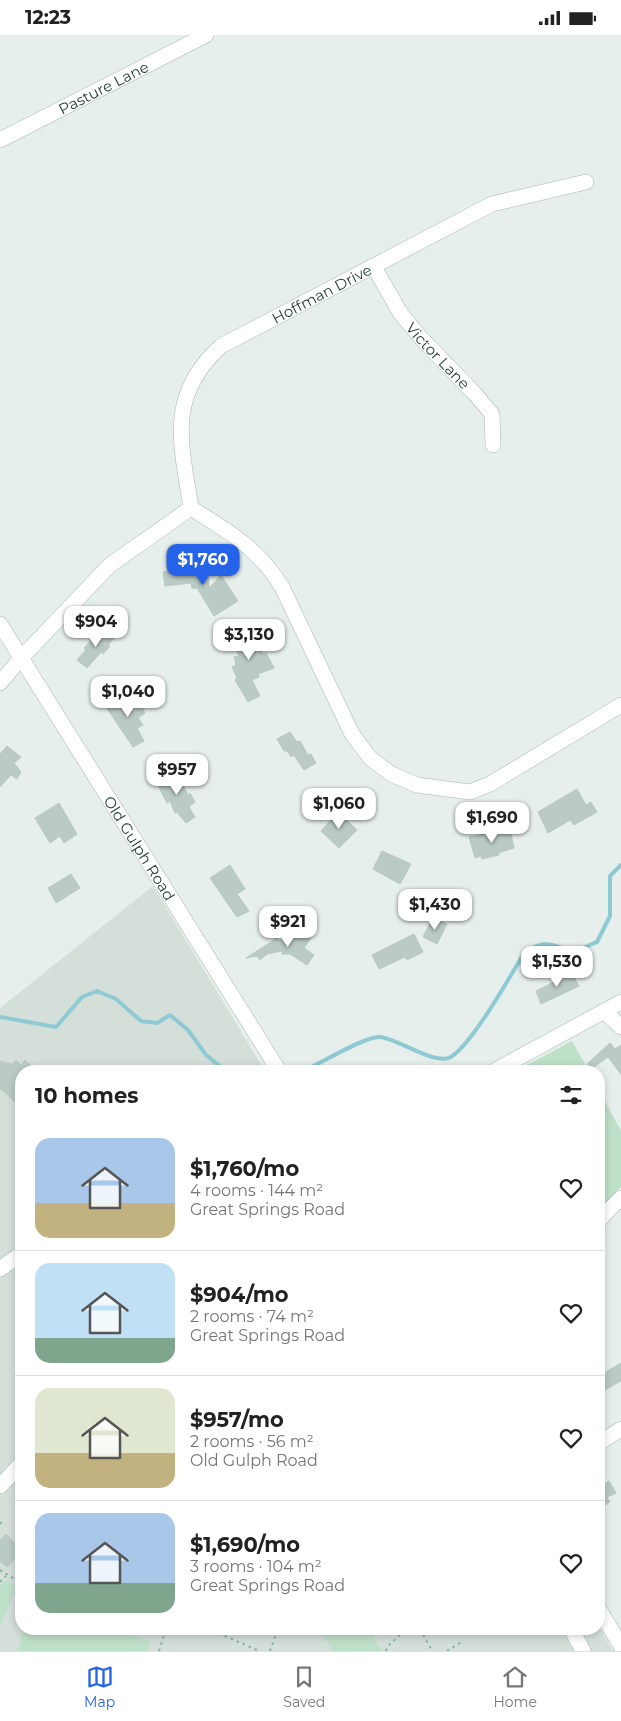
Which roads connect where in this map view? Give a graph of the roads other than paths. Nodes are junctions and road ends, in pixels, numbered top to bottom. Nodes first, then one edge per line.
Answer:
1 (206, 35) edge
2 (0, 140) edge
3 (586, 182) dead end
4 (374, 267) junction
5 (493, 445) dead end
6 (191, 509) junction
7 (0, 624) edge
8 (21, 658) junction
9 (0, 683) edge
10 (621, 705) edge
11 (621, 1002) edge
12 (604, 1011) junction
13 (621, 1027) edge
14 (275, 1065) edge
15 (505, 1065) edge
16 (621, 1198) edge
17 (605, 1214) edge
18 (15, 1258) edge
19 (0, 1269) edge
20 (621, 1429) edge
21 (605, 1439) edge
22 (15, 1471) edge
23 (0, 1486) edge
24 (605, 1619) edge
25 (575, 1635) edge
26 (621, 1646) edge
27 (583, 1651) edge

1 - 2 street, Pasture Lane
3 - 4 street, Hoffman Drive
4 - 5 street, Victor Lane
4 - 6 street, Hoffman Drive
6 - 8 street
6 - 10 street
7 - 8 street, Old Gulph Road
8 - 9 street
8 - 14 street, Old Gulph Road
11 - 12 street
12 - 13 street
12 - 15 street
16 - 17 street
18 - 19 street
20 - 21 street
22 - 23 street
24 - 26 street
25 - 27 street

